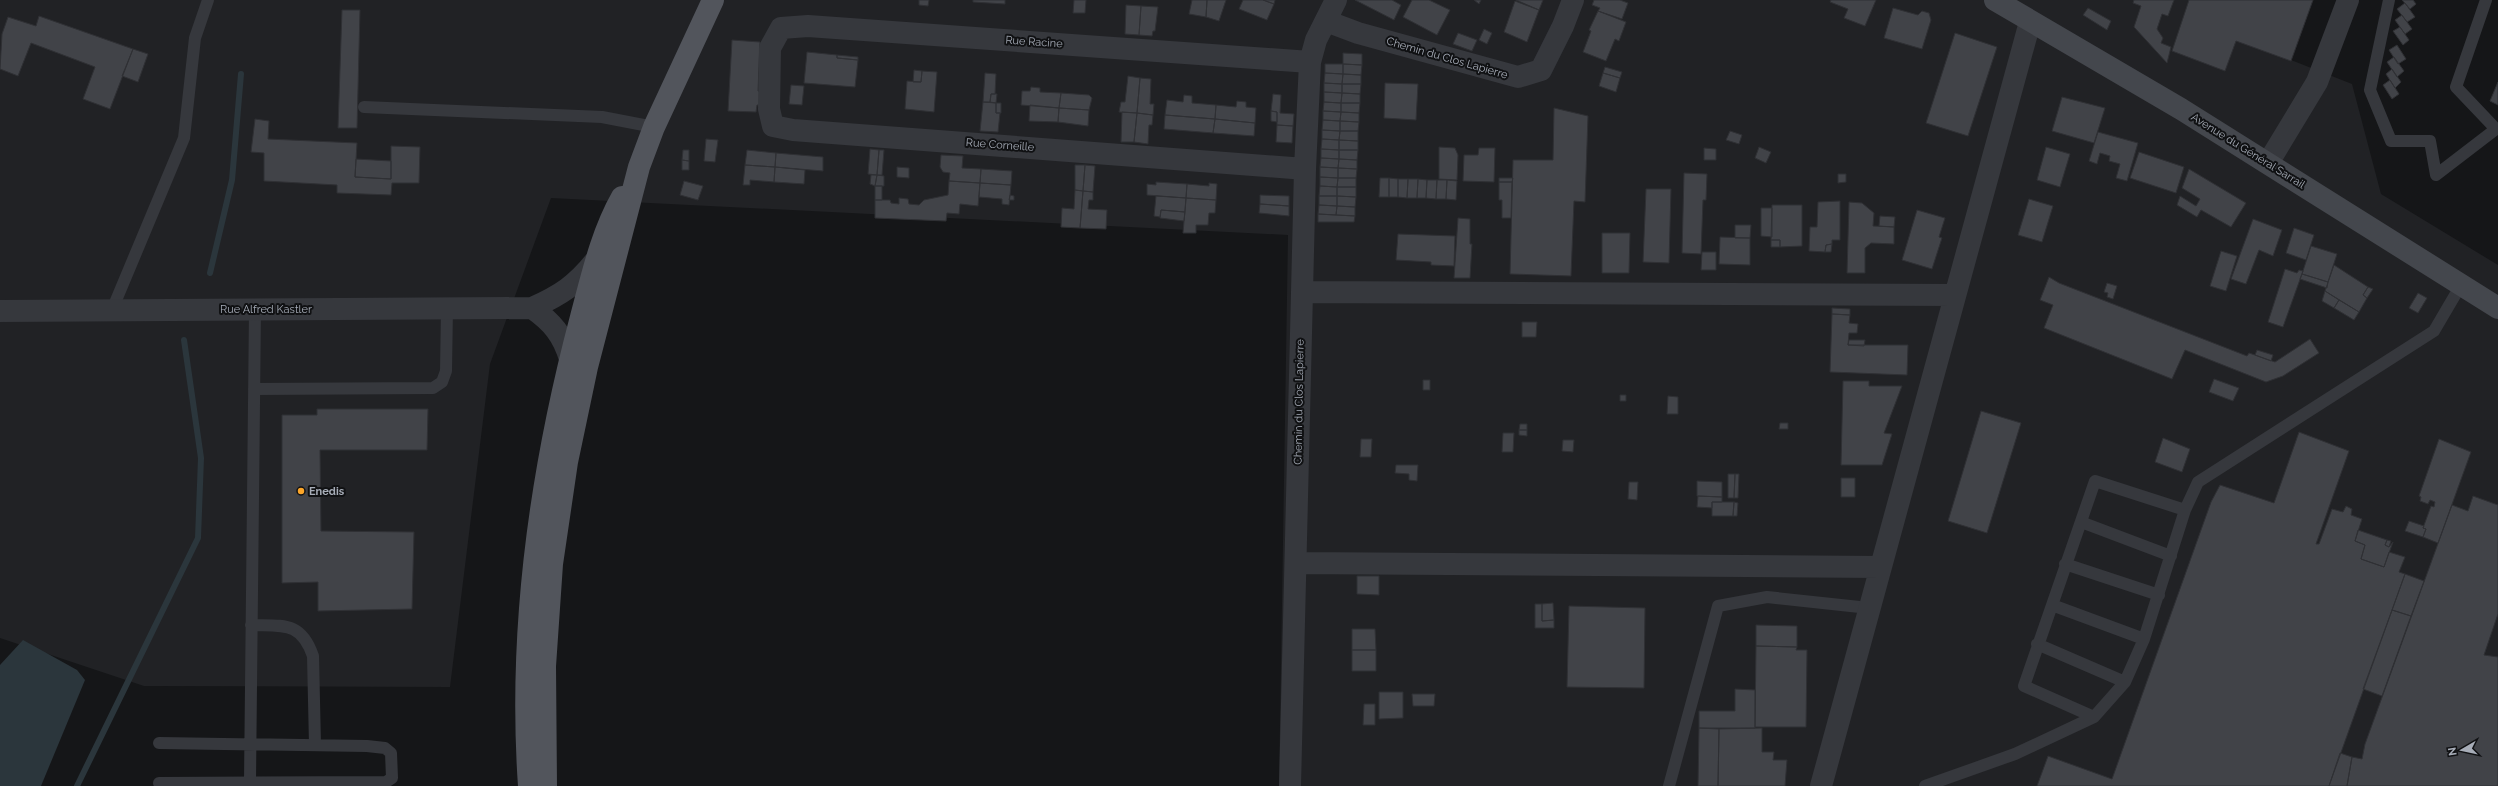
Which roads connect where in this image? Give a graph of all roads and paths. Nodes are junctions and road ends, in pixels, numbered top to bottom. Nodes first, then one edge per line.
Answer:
1 (208, 0) edge
2 (713, 0) edge
3 (1336, 0) edge
4 (1573, 0) edge
5 (2348, 0) edge
6 (2389, 0) edge
7 (2486, 0) edge
8 (2005, 3) edge
9 (1326, 21) junction
10 (2030, 22) junction
11 (770, 48) joint
12 (1310, 62) junction
13 (364, 107) dead end
14 (654, 127) junction
15 (2497, 130) edge
16 (2268, 163) junction
17 (639, 167) junction
18 (1305, 169) junction
19 (596, 260) junction
20 (2461, 285) junction
21 (1302, 292) junction
22 (1955, 295) junction
23 (447, 308) junction
24 (532, 308) junction
25 (2498, 308) edge
26 (255, 309) junction
27 (112, 310) junction
28 (0, 311) edge
29 (570, 359) junction
30 (254, 389) junction
31 (2185, 510) junction
32 (2081, 522) junction
33 (2171, 556) junction
34 (1296, 563) junction
35 (2065, 564) junction
36 (1881, 567) junction
37 (2159, 595) junction
38 (2052, 605) junction
39 (1869, 608) junction
40 (251, 625) junction
41 (2144, 639) junction
42 (2037, 644) junction
43 (2125, 682) junction
44 (2094, 717) junction
45 (159, 743) dead end
46 (250, 744) junction
47 (315, 745) junction
48 (250, 781) junction
49 (159, 783) dead end
50 (529, 786) edge
51 (546, 786) edge
52 (1290, 786) edge
53 (1669, 786) edge
54 (1821, 786) edge
55 (1925, 786) edge

1 - 27 lane
2 - 14 main road
3 - 9 street, Chemin du Clos Lapierre
4 - 9 street, Chemin du Clos Lapierre
5 - 16 street
6 - 15 lane
7 - 15 lane
8 - 10 main road, Avenue du Général Sarrail
9 - 12 street, Chemin du Clos Lapierre
10 - 16 main road, Avenue du Général Sarrail
10 - 22 street
11 - 12 street, Rue Racine
11 - 18 street, Rue Corneille
12 - 18 street, Chemin du Clos Lapierre
13 - 14 lane
14 - 17 main road
16 - 20 main road, Avenue du Général Sarrail
17 - 19 main road
17 - 51 main road
18 - 21 street, Chemin du Clos Lapierre
19 - 24 street, Rue Alfred Kastler
19 - 29 main road
20 - 25 main road, Avenue du Général Sarrail
20 - 31 lane
21 - 22 street
21 - 34 street, Chemin du Clos Lapierre
22 - 36 street
23 - 24 street, Rue Alfred Kastler
23 - 26 street, Rue Alfred Kastler
23 - 30 lane
24 - 29 street
26 - 27 street, Rue Alfred Kastler
26 - 30 lane
27 - 28 street, Rue Alfred Kastler
29 - 50 main road
30 - 40 lane
31 - 32 lane
31 - 33 lane
32 - 33 lane
32 - 35 lane
33 - 37 lane
34 - 36 street
34 - 52 street, Chemin du Clos Lapierre
35 - 37 lane
35 - 38 lane
36 - 39 street
37 - 41 lane
38 - 41 lane
38 - 42 lane
39 - 53 lane
39 - 54 street
40 - 46 lane
40 - 47 lane
41 - 43 lane
42 - 43 lane
42 - 44 lane
43 - 44 lane
44 - 55 lane
45 - 46 lane
46 - 47 lane
46 - 48 lane
47 - 48 lane
48 - 49 lane

